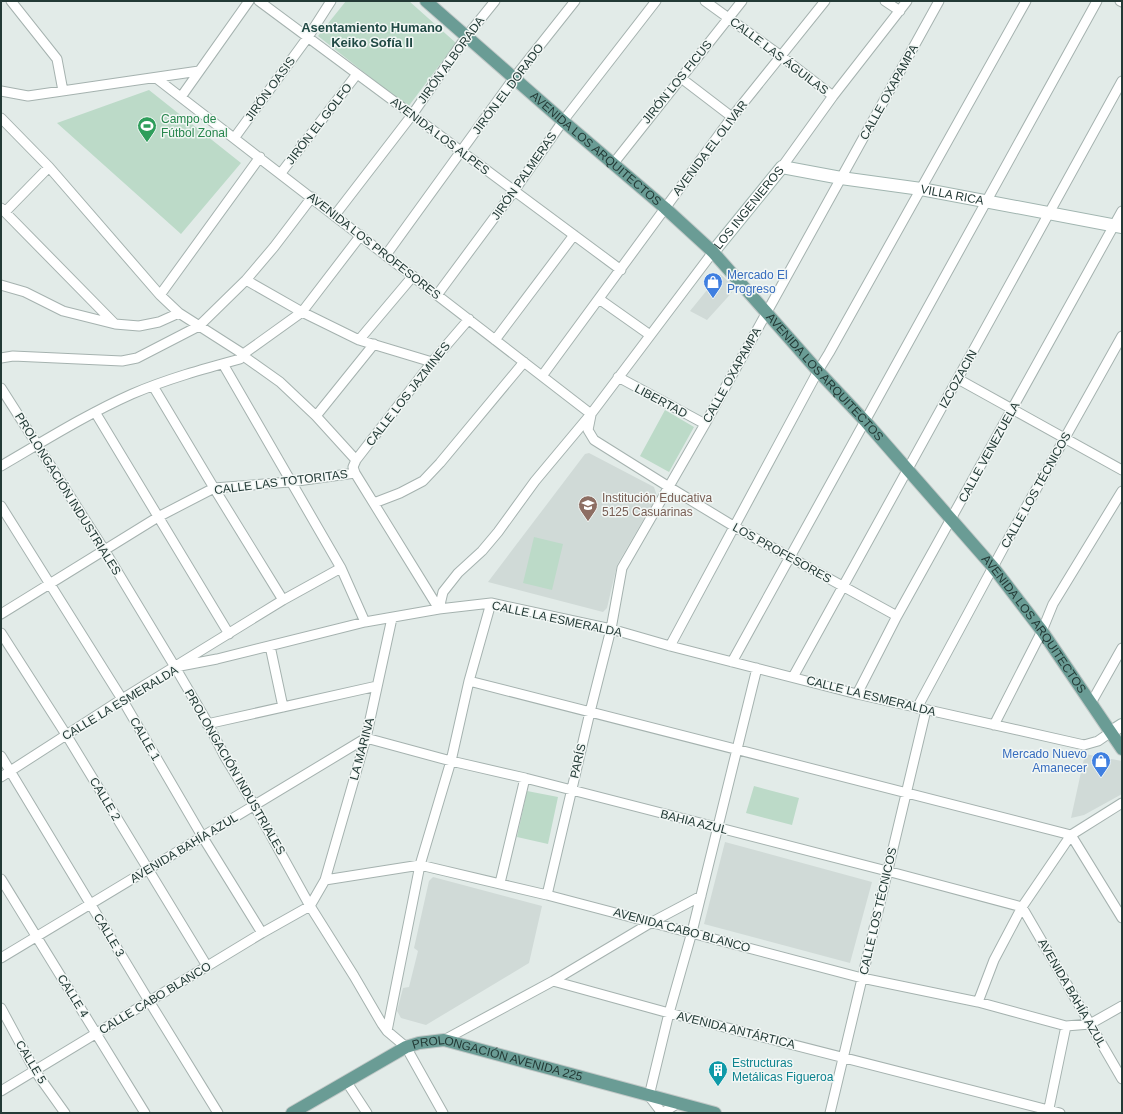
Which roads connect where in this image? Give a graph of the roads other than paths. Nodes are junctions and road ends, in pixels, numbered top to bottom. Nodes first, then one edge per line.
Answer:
1 (10, 1) edge
2 (250, 1) edge
3 (259, 1) edge
4 (331, 1) edge
5 (426, 1) edge
6 (495, 1) edge
7 (575, 1) edge
8 (656, 1) edge
9 (705, 1) edge
10 (742, 1) edge
11 (825, 1) edge
12 (886, 1) edge
13 (907, 1) edge
14 (939, 1) edge
15 (1026, 1) edge
16 (1097, 1) edge
17 (900, 11) junction
18 (729, 18) junction
19 (308, 37) junction
20 (466, 37) junction
21 (781, 56) junction
22 (199, 71) junction
23 (357, 74) junction
24 (156, 78) junction
25 (514, 78) junction
26 (681, 78) junction
27 (1122, 81) edge
28 (1, 90) edge
29 (63, 91) junction
30 (834, 96) junction
31 (181, 97) junction
32 (412, 114) junction
33 (732, 117) junction
34 (1, 118) edge
35 (563, 121) junction
36 (235, 137) junction
37 (461, 152) junction
38 (260, 157) junction
39 (613, 164) junction
40 (49, 167) junction
41 (782, 167) junction
42 (281, 173) junction
43 (841, 178) junction
44 (921, 189) junction
45 (514, 191) junction
46 (312, 197) junction
47 (986, 201) junction
48 (665, 208) junction
49 (3, 210) edge
50 (1122, 211) edge
51 (1049, 213) junction
52 (335, 216) junction
53 (1118, 226) edge
54 (361, 235) junction
55 (574, 235) junction
56 (712, 252) junction
57 (386, 255) junction
58 (621, 270) junction
59 (413, 276) junction
60 (246, 280) junction
61 (1, 285) edge
62 (160, 295) junction
63 (437, 295) junction
64 (599, 299) junction
65 (302, 312) junction
66 (767, 312) junction
67 (179, 313) junction
68 (468, 319) junction
69 (115, 324) junction
70 (198, 326) junction
71 (650, 335) junction
72 (1122, 336) edge
73 (359, 340) junction
74 (495, 340) junction
75 (374, 344) junction
76 (242, 355) junction
77 (1, 358) edge
78 (432, 362) junction
79 (524, 362) junction
80 (223, 364) junction
81 (818, 371) junction
82 (542, 376) junction
83 (618, 377) junction
84 (958, 379) junction
85 (153, 386) junction
86 (1, 388) edge
87 (1012, 409) junction
88 (95, 412) junction
89 (591, 414) junction
90 (316, 416) junction
91 (866, 422) junction
92 (704, 424) junction
93 (1065, 438) junction
94 (36, 445) junction
95 (356, 460) junction
96 (1, 466) edge
97 (908, 470) junction
98 (1122, 470) edge
99 (355, 473) junction
100 (290, 482) junction
101 (669, 487) junction
102 (214, 488) junction
103 (1122, 491) edge
104 (374, 503) junction
105 (1, 506) edge
106 (158, 517) junction
107 (951, 519) junction
108 (735, 527) junction
109 (105, 551) junction
110 (790, 558) junction
111 (993, 567) junction
112 (341, 568) junction
113 (50, 584) junction
114 (843, 587) junction
115 (283, 600) junction
116 (491, 603) junction
117 (439, 609) junction
118 (1, 614) edge
119 (897, 616) junction
120 (392, 618) junction
121 (365, 622) junction
122 (611, 629) junction
123 (1042, 631) junction
124 (1, 633) edge
125 (229, 634) junction
126 (270, 646) junction
127 (670, 646) junction
128 (1122, 648) edge
129 (732, 662) junction
130 (175, 667) junction
131 (757, 668) junction
132 (794, 677) junction
133 (469, 681) junction
134 (377, 686) junction
135 (857, 694) junction
136 (122, 699) junction
137 (1090, 703) junction
138 (283, 707) junction
139 (922, 709) junction
140 (590, 712) junction
141 (208, 724) junction
142 (994, 725) junction
143 (1122, 725) edge
144 (1111, 732) junction
145 (67, 736) junction
146 (366, 738) junction
147 (736, 750) junction
148 (1122, 750) edge
149 (1, 756) edge
150 (451, 761) junction
151 (11, 771) junction
152 (1, 777) edge
153 (525, 778) junction
154 (571, 790) junction
155 (906, 793) junction
156 (1122, 802) edge
157 (254, 805) junction
158 (717, 828) junction
159 (1072, 835) junction
160 (202, 836) junction
161 (420, 865) junction
162 (147, 870) junction
163 (888, 871) junction
164 (1, 879) edge
165 (325, 880) junction
166 (500, 883) junction
167 (547, 894) junction
168 (700, 896) junction
169 (91, 904) junction
170 (310, 906) junction
171 (1022, 907) junction
172 (1122, 918) edge
173 (652, 922) junction
174 (692, 932) junction
175 (262, 933) junction
176 (36, 937) junction
177 (1, 958) edge
178 (207, 966) junction
179 (862, 978) junction
180 (553, 981) junction
181 (149, 1001) junction
182 (978, 1002) junction
183 (1122, 1006) edge
184 (1, 1008) edge
185 (669, 1013) junction
186 (1090, 1024) junction
187 (1066, 1026) junction
188 (387, 1031) junction
189 (96, 1034) junction
190 (444, 1040) junction
191 (406, 1047) junction
192 (843, 1057) junction
193 (35, 1071) junction
194 (1122, 1079) edge
195 (346, 1081) junction
196 (1, 1091) edge
197 (649, 1096) junction
198 (677, 1104) junction
199 (1048, 1112) edge
200 (65, 1113) edge
201 (145, 1113) edge
202 (218, 1113) edge
203 (292, 1113) edge
204 (367, 1113) edge
205 (443, 1113) edge
206 (662, 1113) edge
207 (715, 1113) edge
208 (830, 1113) edge
209 (1060, 1113) edge

1 - 29 street
2 - 22 street
3 - 19 street, AVENIDA LOS ALPES
4 - 19 street, JIRÓN OASIS
5 - 20 main road, AVENIDA LOS ARQUITECTOS
6 - 20 street, JIRÓN ALBORADA
7 - 25 street, JIRÓN EL DORADO
8 - 35 street, JIRÓN PALMERAS
9 - 18 street, CALLE LAS ÁGUILAS
10 - 18 street, JIRÓN LOS FICUS
11 - 21 street, AVENIDA EL OLIVAR
12 - 17 street
13 - 17 street, LOS INGENIEROS
14 - 43 street, CALLE OXAPAMPA
15 - 44 street
16 - 47 street
17 - 30 street, LOS INGENIEROS
18 - 21 street, CALLE LAS ÁGUILAS
18 - 26 street, JIRÓN LOS FICUS
19 - 23 street, AVENIDA LOS ALPES
19 - 36 street, JIRÓN OASIS
20 - 25 main road, AVENIDA LOS ARQUITECTOS
20 - 32 street, JIRÓN ALBORADA
21 - 30 street, CALLE LAS ÁGUILAS
21 - 33 street, AVENIDA EL OLIVAR
22 - 24 street
22 - 31 street
23 - 32 street, AVENIDA LOS ALPES
23 - 42 street, JIRÓN EL GOLFO
24 - 29 street
24 - 31 street, AVENIDA LOS PROFESORES
25 - 35 main road, AVENIDA LOS ARQUITECTOS
25 - 37 street, JIRÓN EL DORADO
26 - 33 street
26 - 39 street, JIRÓN LOS FICUS
27 - 51 street, IZCOZACIN
28 - 29 street
30 - 41 street, LOS INGENIEROS
31 - 36 street, AVENIDA LOS PROFESORES
32 - 37 street, AVENIDA LOS ALPES
32 - 52 street, JIRÓN ALBORADA
33 - 48 street, AVENIDA EL OLIVAR
34 - 40 street
35 - 39 main road, AVENIDA LOS ARQUITECTOS
35 - 45 street, JIRÓN PALMERAS
36 - 38 street, AVENIDA LOS PROFESORES
37 - 45 street, AVENIDA LOS ALPES
37 - 57 street, JIRÓN EL DORADO
38 - 42 street, AVENIDA LOS PROFESORES
38 - 62 street
39 - 48 main road, AVENIDA LOS ARQUITECTOS
40 - 49 street
40 - 62 street
41 - 43 street, VILLA RICA
41 - 56 street, LOS INGENIEROS
42 - 46 street, AVENIDA LOS PROFESORES
43 - 44 street, VILLA RICA
43 - 66 street, CALLE OXAPAMPA
44 - 47 street, VILLA RICA
44 - 81 street
45 - 55 street, AVENIDA LOS ALPES
45 - 63 street, JIRÓN PALMERAS
46 - 52 street, AVENIDA LOS PROFESORES
46 - 60 street
47 - 51 street, VILLA RICA
47 - 91 street
48 - 56 main road, AVENIDA LOS ARQUITECTOS
48 - 58 street, AVENIDA EL OLIVAR
49 - 69 street
50 - 53 street, CALLE VENEZUELA
51 - 53 street, VILLA RICA
51 - 84 street, IZCOZACIN
52 - 54 street, AVENIDA LOS PROFESORES
53 - 87 street, CALLE VENEZUELA
54 - 57 street, AVENIDA LOS PROFESORES
54 - 65 street
55 - 58 street, AVENIDA LOS ALPES
55 - 74 street
56 - 66 main road, AVENIDA LOS ARQUITECTOS
56 - 71 street, LOS INGENIEROS
57 - 59 street, AVENIDA LOS PROFESORES
58 - 64 street, AVENIDA EL OLIVAR
59 - 63 street, AVENIDA LOS PROFESORES
59 - 73 street
60 - 65 street
60 - 70 street
61 - 69 street
62 - 67 street
63 - 68 street, AVENIDA LOS PROFESORES
64 - 71 street
64 - 82 street, AVENIDA EL OLIVAR
65 - 73 street
65 - 76 street
66 - 81 main road, AVENIDA LOS ARQUITECTOS
66 - 92 street, CALLE OXAPAMPA
67 - 69 street
67 - 70 street
68 - 74 street, AVENIDA LOS PROFESORES
68 - 78 street, CALLE LOS JAZMINES
70 - 76 street
70 - 77 street
71 - 83 street, LOS INGENIEROS
72 - 93 street, CALLE LOS TÉCNICOS
73 - 75 street
74 - 79 street, AVENIDA LOS PROFESORES
75 - 78 street
75 - 90 street
76 - 80 street
76 - 90 street
78 - 95 street, CALLE LOS JAZMINES
79 - 82 street, AVENIDA LOS PROFESORES
79 - 104 street
80 - 85 street
80 - 100 street
81 - 91 main road, AVENIDA LOS ARQUITECTOS
81 - 108 street
82 - 89 street, AVENIDA LOS PROFESORES
83 - 89 street, LOS INGENIEROS
83 - 92 street, LIBERTAD
84 - 87 street
84 - 97 street, IZCOZACIN
85 - 88 street
85 - 102 street
86 - 94 street, PROLONGACIÓN INDUSTRIALES
87 - 93 street
87 - 107 street, CALLE VENEZUELA
88 - 94 street
88 - 106 street
89 - 101 street, LOS PROFESORES
89 - 117 street, LOS INGENIEROS
90 - 95 street
91 - 97 main road, AVENIDA LOS ARQUITECTOS
91 - 110 street
92 - 101 street, CALLE OXAPAMPA
93 - 98 street
93 - 111 street, CALLE LOS TÉCNICOS
94 - 96 street
94 - 109 street, PROLONGACIÓN INDUSTRIALES
95 - 99 street
97 - 107 main road, AVENIDA LOS ARQUITECTOS
97 - 114 street, IZCOZACIN
99 - 100 street, CALLE LAS TOTORITAS
99 - 104 street
100 - 102 street, CALLE LAS TOTORITAS
100 - 112 street
101 - 108 street, LOS PROFESORES
101 - 122 street, CALLE OXAPAMPA
102 - 106 street, CALLE LAS TOTORITAS
102 - 115 street
103 - 123 street
104 - 117 street
105 - 113 street, CALLE 1
106 - 109 street, CALLE LAS TOTORITAS
106 - 125 street
107 - 111 main road, AVENIDA LOS ARQUITECTOS
107 - 119 street, CALLE VENEZUELA
108 - 110 street, LOS PROFESORES
108 - 127 street
109 - 113 street, CALLE LAS TOTORITAS
109 - 130 street, PROLONGACIÓN INDUSTRIALES
110 - 114 street, LOS PROFESORES
110 - 129 street
111 - 123 main road, AVENIDA LOS ARQUITECTOS
111 - 139 street, CALLE LOS TÉCNICOS
112 - 115 street
112 - 121 street
113 - 118 street, CALLE LAS TOTORITAS
113 - 136 street, CALLE 1
114 - 119 street, LOS PROFESORES
114 - 132 street, IZCOZACIN
115 - 125 street
116 - 117 street, CALLE LA ESMERALDA
116 - 122 street, CALLE LA ESMERALDA
116 - 133 street
117 - 120 street, CALLE LA ESMERALDA
119 - 135 street, CALLE VENEZUELA
120 - 121 street, CALLE LA ESMERALDA
120 - 134 street, LA MARINA
121 - 126 street, CALLE LA ESMERALDA
122 - 127 street, CALLE LA ESMERALDA
122 - 140 street, PARÍS
123 - 137 main road, AVENIDA LOS ARQUITECTOS
123 - 142 street
124 - 145 street, CALLE 2
125 - 130 street
126 - 130 street, CALLE LA ESMERALDA
126 - 138 street
127 - 129 street, CALLE LA ESMERALDA
128 - 137 street
129 - 131 street, CALLE LA ESMERALDA
130 - 136 street, CALLE LA ESMERALDA
130 - 141 street, PROLONGACIÓN INDUSTRIALES
131 - 132 street, CALLE LA ESMERALDA
131 - 147 street
132 - 135 street, CALLE LA ESMERALDA
133 - 140 street
133 - 150 street
134 - 138 street
134 - 146 street, LA MARINA
135 - 139 street, CALLE LA ESMERALDA
136 - 145 street, CALLE LA ESMERALDA
136 - 160 street, CALLE 1
137 - 144 main road, AVENIDA LOS ARQUITECTOS
138 - 141 street
139 - 142 street, CALLE LA ESMERALDA
139 - 155 street, CALLE LOS TÉCNICOS
140 - 147 street
140 - 154 street, PARÍS
141 - 157 street, PROLONGACIÓN INDUSTRIALES
142 - 144 street, CALLE LA ESMERALDA
143 - 144 street
144 - 148 main road, AVENIDA LOS ARQUITECTOS
145 - 151 street, CALLE LA ESMERALDA
145 - 162 street, CALLE 2
146 - 150 street, BAHIA AZUL
146 - 157 street, AVENIDA BAHÍA AZUL
146 - 165 street, LA MARINA
147 - 155 street
147 - 158 street
149 - 151 street, CALLE 3
150 - 153 street, BAHIA AZUL
150 - 161 street
151 - 152 street, CALLE LA ESMERALDA
151 - 169 street, CALLE 3
153 - 154 street, BAHIA AZUL
153 - 166 street
154 - 158 street, BAHIA AZUL
154 - 167 street, PARÍS
155 - 159 street
155 - 163 street, CALLE LOS TÉCNICOS
156 - 159 street
157 - 160 street, AVENIDA BAHÍA AZUL
157 - 170 street, PROLONGACIÓN INDUSTRIALES
158 - 163 street, BAHIA AZUL
158 - 168 street
159 - 171 street
159 - 172 street
160 - 162 street, AVENIDA BAHÍA AZUL
160 - 175 street, CALLE 1
161 - 165 street, AVENIDA CABO BLANCO
161 - 166 street, AVENIDA CABO BLANCO
161 - 188 street
162 - 169 street, AVENIDA BAHÍA AZUL
162 - 178 street, CALLE 2
163 - 171 street, BAHIA AZUL
163 - 179 street, CALLE LOS TÉCNICOS
164 - 176 street, CALLE 4
165 - 170 street
166 - 167 street, AVENIDA CABO BLANCO
167 - 173 street, AVENIDA CABO BLANCO
168 - 173 street
168 - 174 street
169 - 176 street, AVENIDA BAHÍA AZUL
169 - 181 street, CALLE 3
170 - 175 street, CALLE CABO BLANCO
170 - 188 street, PROLONGACIÓN INDUSTRIALES
171 - 182 street
171 - 186 street, AVENIDA BAHÍA AZUL
173 - 174 street, AVENIDA CABO BLANCO
173 - 180 street
174 - 179 street, AVENIDA CABO BLANCO
174 - 185 street
175 - 178 street, CALLE CABO BLANCO
176 - 177 street, AVENIDA BAHÍA AZUL
176 - 189 street, CALLE 4
178 - 181 street, CALLE CABO BLANCO
179 - 182 street, AVENIDA CABO BLANCO
179 - 192 street, CALLE LOS TÉCNICOS
180 - 185 street, AVENIDA ANTÁRTICA
180 - 190 street
181 - 189 street, CALLE CABO BLANCO
181 - 202 street, CALLE 3
182 - 187 street, AVENIDA CABO BLANCO
183 - 186 street
184 - 193 street, CALLE 5
185 - 192 street, AVENIDA ANTÁRTICA
185 - 197 street
186 - 187 street
186 - 194 street, AVENIDA BAHÍA AZUL
187 - 199 street
188 - 191 street, PROLONGACIÓN INDUSTRIALES
189 - 193 street, CALLE CABO BLANCO
189 - 201 street, CALLE 4
190 - 191 main road, PROLONGACIÓN AVENIDA 225
190 - 197 main road, PROLONGACIÓN AVENIDA 225
191 - 195 main road, PROLONGACIÓN AVENIDA 225
191 - 205 street, PROLONGACIÓN INDUSTRIALES
192 - 199 street, AVENIDA ANTÁRTICA
192 - 208 street, CALLE LOS TÉCNICOS
193 - 196 street, CALLE CABO BLANCO
193 - 200 street, CALLE 5
195 - 203 main road, PROLONGACIÓN AVENIDA 225
195 - 204 street
197 - 198 main road, PROLONGACIÓN AVENIDA 225
197 - 206 street
198 - 206 street
198 - 207 main road, PROLONGACIÓN AVENIDA 225
199 - 209 street, AVENIDA ANTÁRTICA

